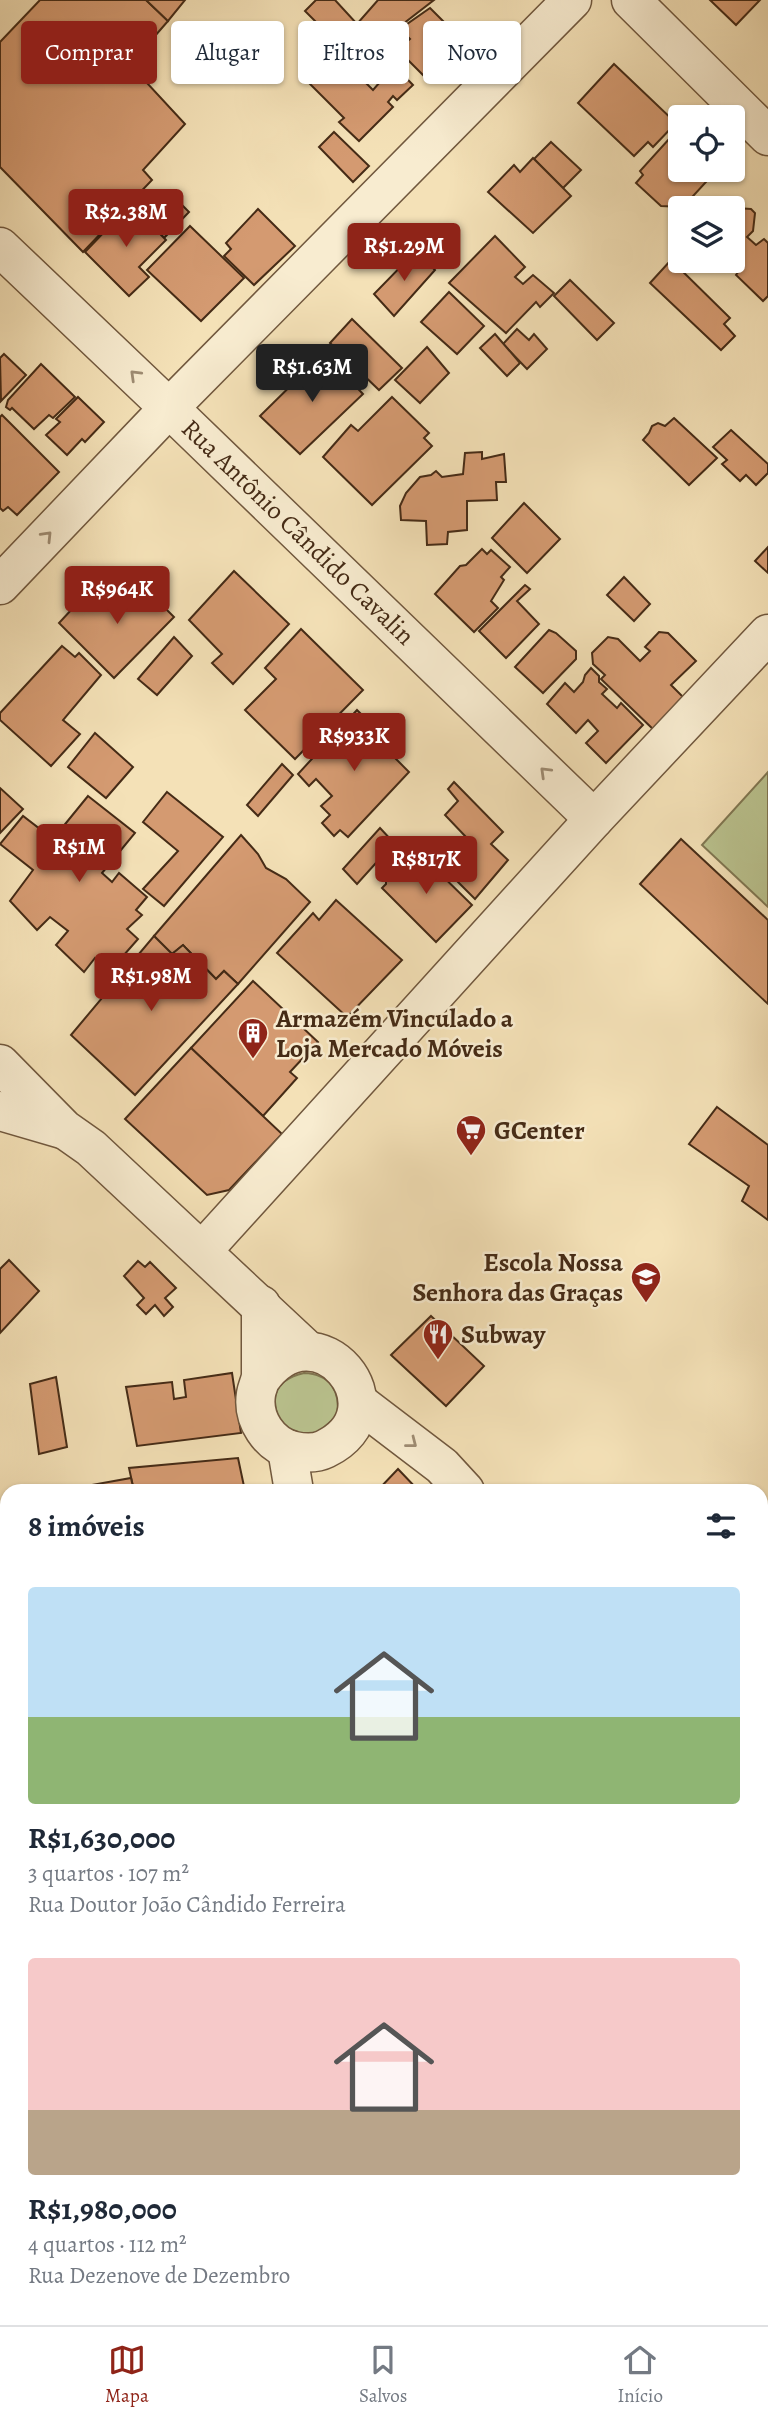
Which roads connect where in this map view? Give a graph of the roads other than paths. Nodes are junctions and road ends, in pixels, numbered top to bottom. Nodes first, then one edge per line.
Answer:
1 (572, 0) edge
2 (631, 0) edge
3 (768, 136) edge
4 (0, 247) edge
5 (169, 408) junction
6 (0, 585) edge
7 (768, 634) edge
8 (594, 819) junction
9 (0, 1064) edge
10 (0, 1111) edge
11 (64, 1129) junction
12 (202, 1251) junction
13 (261, 1304) junction
14 (308, 1351) junction
15 (261, 1379) junction
16 (358, 1402) junction
17 (287, 1449) junction
18 (293, 1484) edge
19 (459, 1484) edge

1 - 5 street
2 - 3 street
5 -> 4 street, Rua Antônio Cândido Cavalin
6 -> 5 street
8 -> 5 street, Rua Antônio Cândido Cavalin
7 - 8 street
8 - 12 street
9 - 11 street
10 - 11 street
11 - 12 street
12 - 13 street
13 - 14 street
13 - 15 street
14 - 15 street
14 - 16 street
15 - 17 street
16 - 17 street
16 -> 19 street
17 - 18 street

